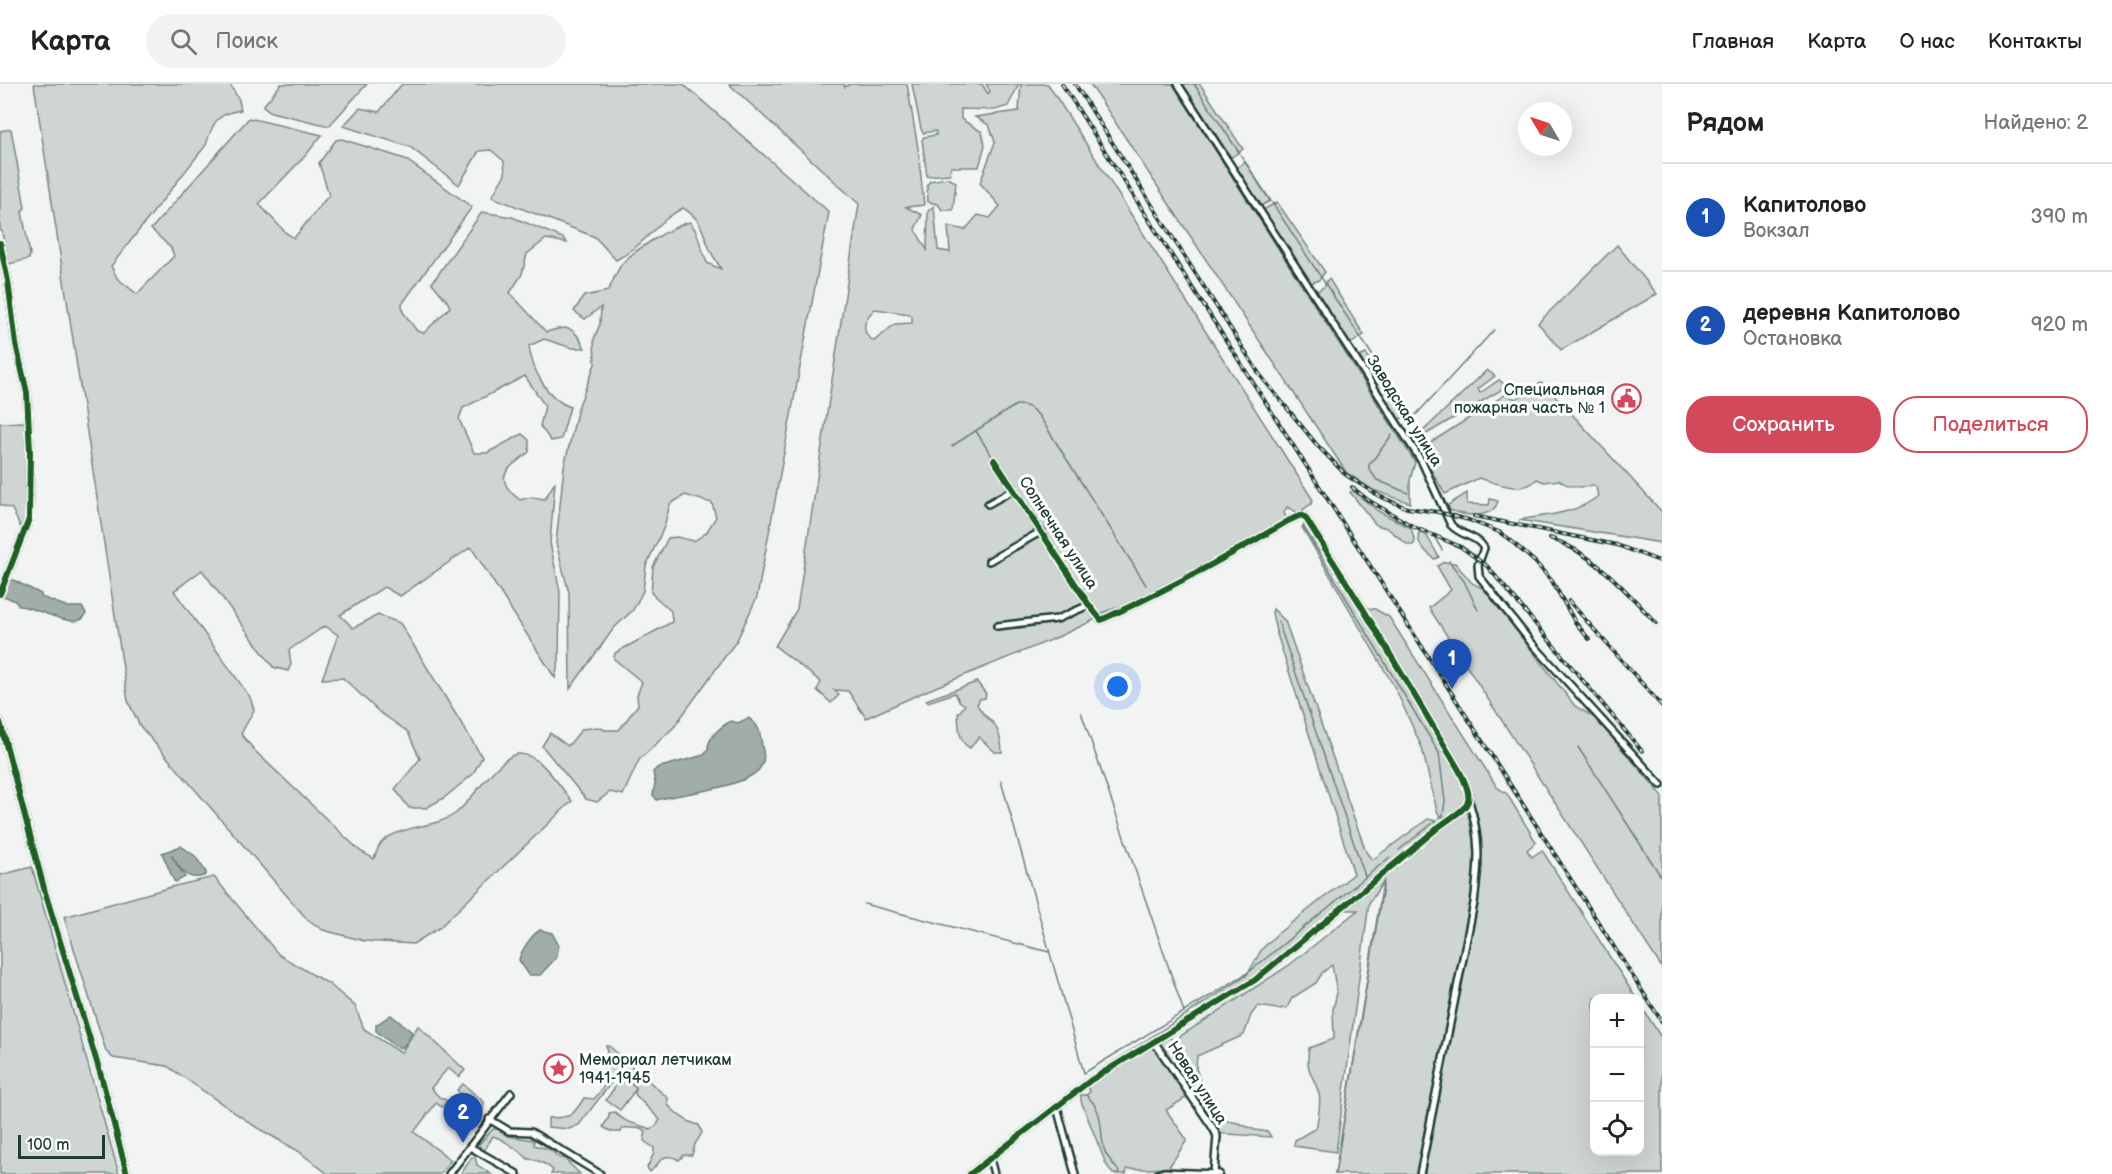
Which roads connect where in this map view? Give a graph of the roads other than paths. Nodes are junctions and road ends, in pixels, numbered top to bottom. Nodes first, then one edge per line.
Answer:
1 (1178, 84) edge
2 (0, 243) edge
3 (994, 460) dead end
4 (1013, 490) junction
5 (988, 504) dead end
6 (1042, 531) junction
7 (989, 561) dead end
8 (0, 594) edge
9 (1089, 605) junction
10 (997, 626) dead end
11 (0, 722) edge
12 (1661, 785) edge
13 (1469, 801) junction
14 (1155, 1043) junction
15 (511, 1093) dead end
16 (1057, 1107) junction
17 (489, 1119) junction
18 (470, 1147) junction
19 (990, 1159) junction
20 (127, 1174) edge
21 (449, 1174) edge
22 (517, 1174) edge
23 (600, 1174) edge
24 (970, 1174) edge
25 (994, 1174) edge
26 (1075, 1174) edge
27 (1158, 1174) edge
28 (1217, 1174) edge
29 (1420, 1174) edge

1 - 12 street, Заводская улица
2 - 8 street
3 - 4 street, Солнечная улица
4 - 5 street
4 - 6 street, Солнечная улица
6 - 7 street
6 - 9 street, Солнечная улица
9 - 10 street
9 - 13 street, Солнечная улица
11 - 20 street
13 - 14 street
13 - 29 street
14 - 16 street
14 - 28 street, Новая улица
15 - 17 street
16 - 19 street
16 - 26 street
17 - 18 street
17 - 23 street
18 - 21 street
18 - 22 street
19 - 24 street
19 - 25 street
27 - 28 street

